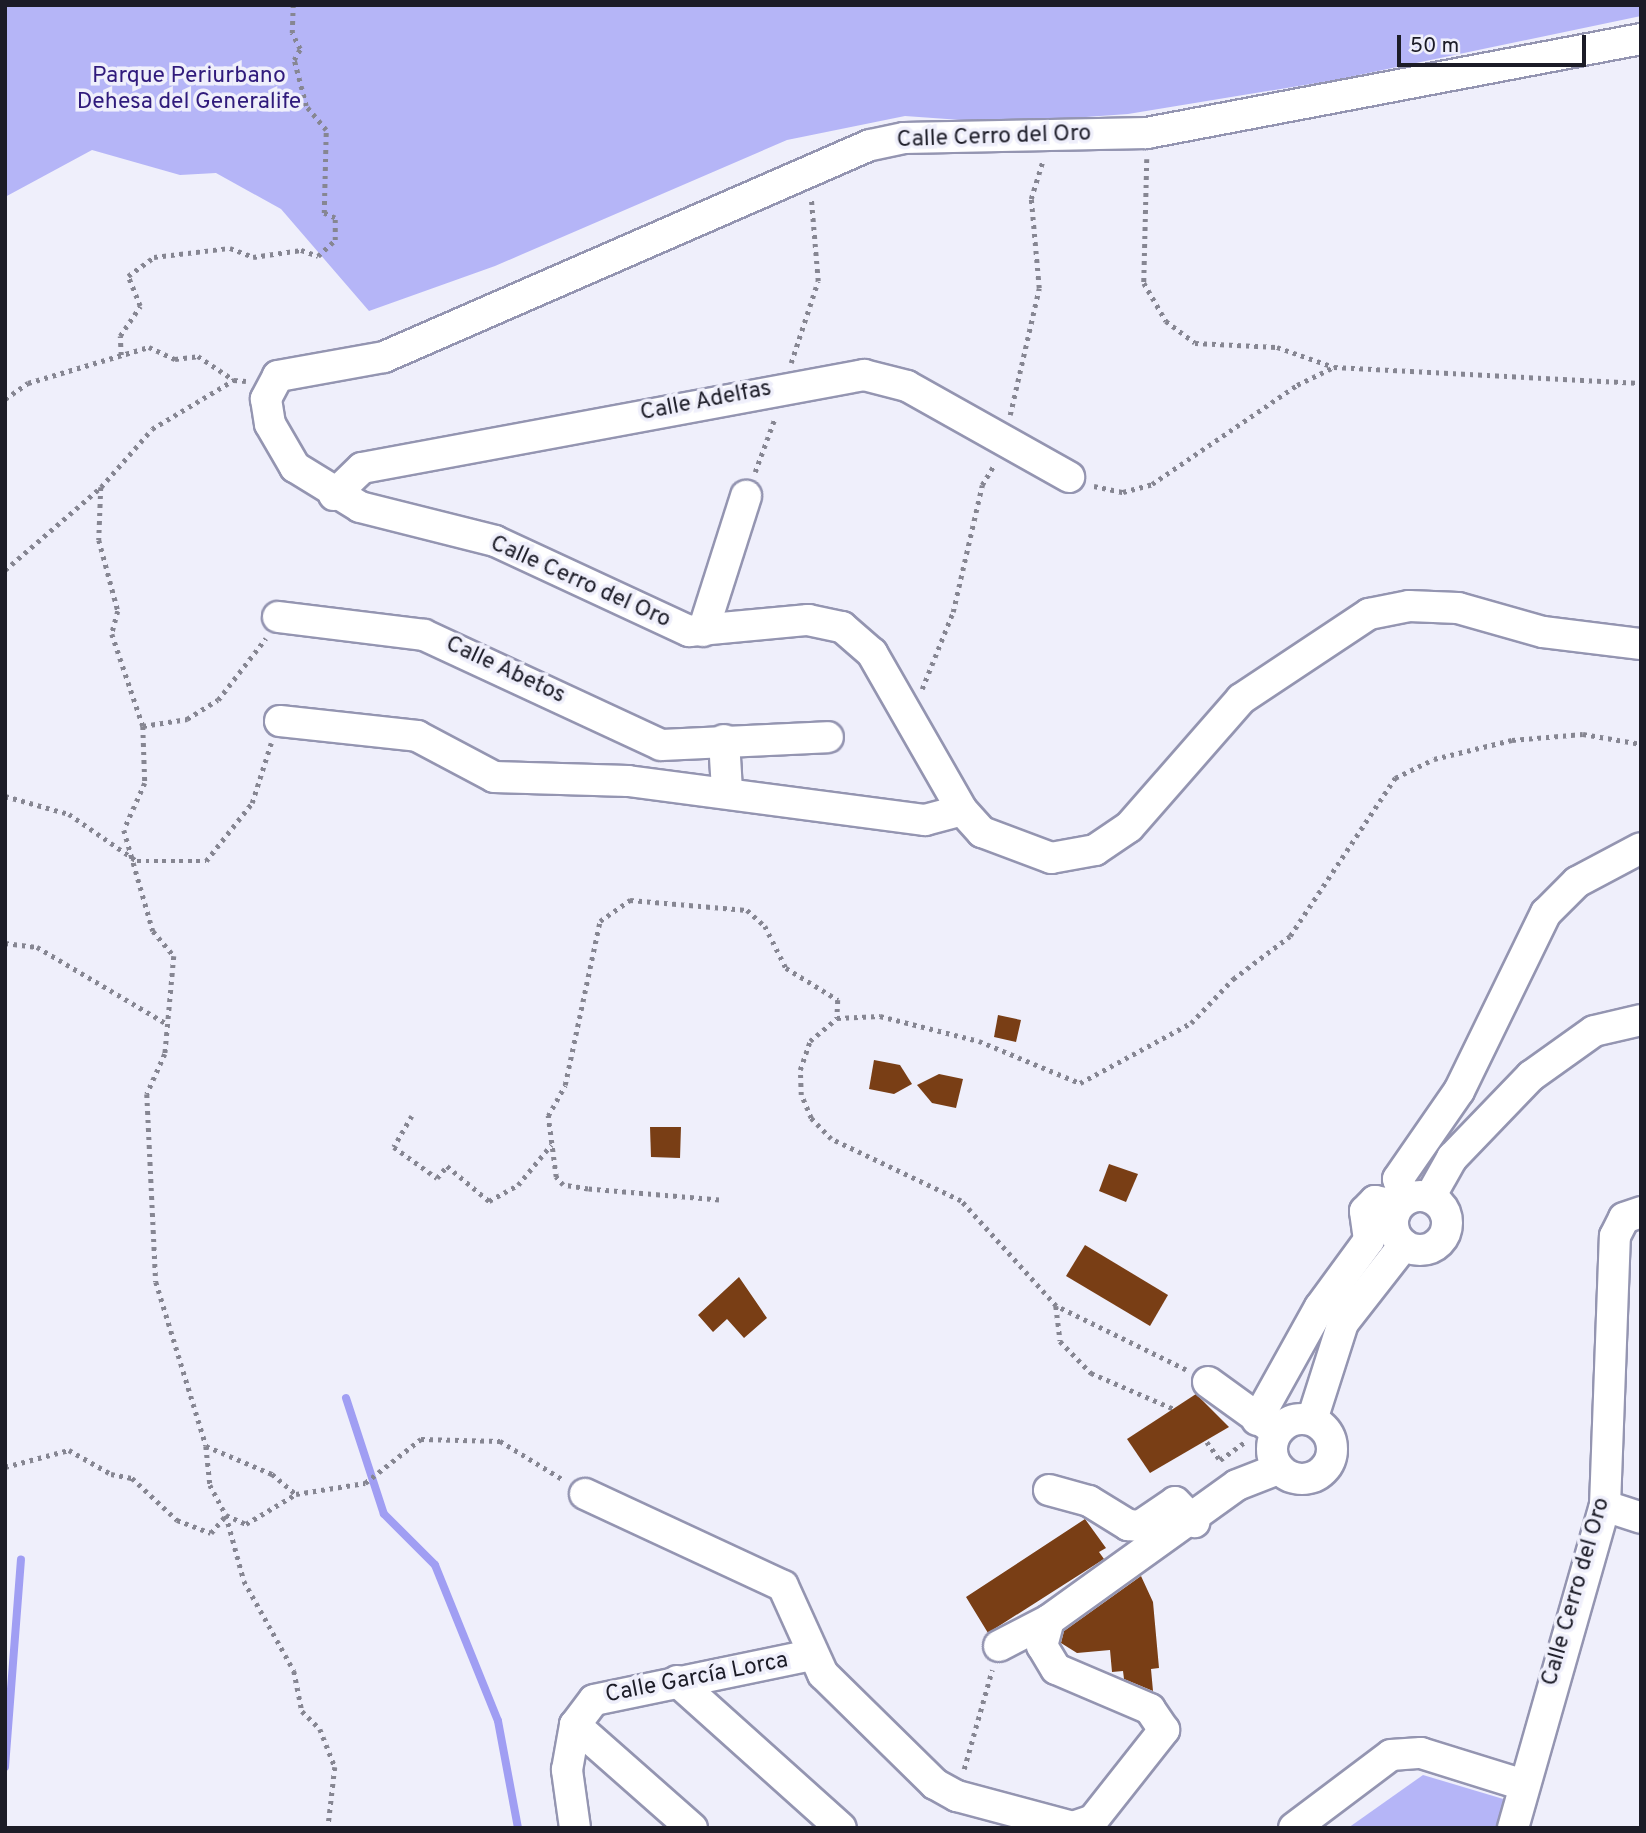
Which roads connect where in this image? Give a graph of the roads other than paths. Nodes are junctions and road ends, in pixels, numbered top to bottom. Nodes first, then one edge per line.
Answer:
1 (1641, 39) edge
2 (1069, 477) road end
3 (334, 495) junction
4 (746, 496) road end
5 (278, 617) road end
6 (703, 631) junction
7 (1641, 644) edge
8 (280, 721) road end
9 (828, 737) dead end
10 (724, 740) junction
11 (727, 791) junction
12 (962, 810) junction
13 (1641, 848) edge
14 (1641, 1020) edge
15 (1411, 1201) junction
16 (1641, 1212) edge
17 (1641, 1238) edge
18 (1404, 1245) junction
19 (1614, 1271) junction
20 (1209, 1382) road end
21 (1312, 1420) junction
22 (1267, 1426) junction
23 (1278, 1469) junction
24 (1049, 1489) dead end
25 (585, 1494) road end
26 (1605, 1506) junction
27 (1641, 1518) edge
28 (1194, 1522) junction
29 (1049, 1620) junction
30 (999, 1646) road end
31 (811, 1656) junction
32 (677, 1681) junction
33 (575, 1725) junction
34 (1524, 1785) junction
35 (575, 1828) edge
36 (692, 1828) edge
37 (841, 1828) edge
38 (1294, 1828) edge
39 (1513, 1828) edge

1 - 3 street, Calle Cerro del Oro
2 - 3 street, Calle Adelfas
3 - 6 street, Calle Cerro del Oro
4 - 6 street
5 - 10 street, Calle Abetos
6 - 12 street, Calle Cerro del Oro
7 - 12 street, Calle Cerro del Oro
8 - 11 street
9 - 10 street, Calle Abetos
10 - 11 street
11 - 12 street
13 - 15 street
14 - 15 street
15 - 18 street
15 - 18 street
15 - 22 street
16 - 19 street
17 - 19 street, Calle Cerro del Oro
18 - 21 street
19 - 26 street, Calle Cerro del Oro
20 - 22 street
21 - 22 street
21 - 23 street
22 - 23 street
23 - 28 street
24 - 28 street
25 - 31 street
26 - 27 street
26 - 34 street, Calle Cerro del Oro
28 - 29 street
29 - 30 street
29 - 31 street, Calle García Lorca
31 - 32 street, Calle García Lorca
32 - 33 street, Calle García Lorca
32 - 37 street
33 - 35 street
33 - 36 street
34 - 38 street
34 - 39 street, Calle Cerro del Oro

